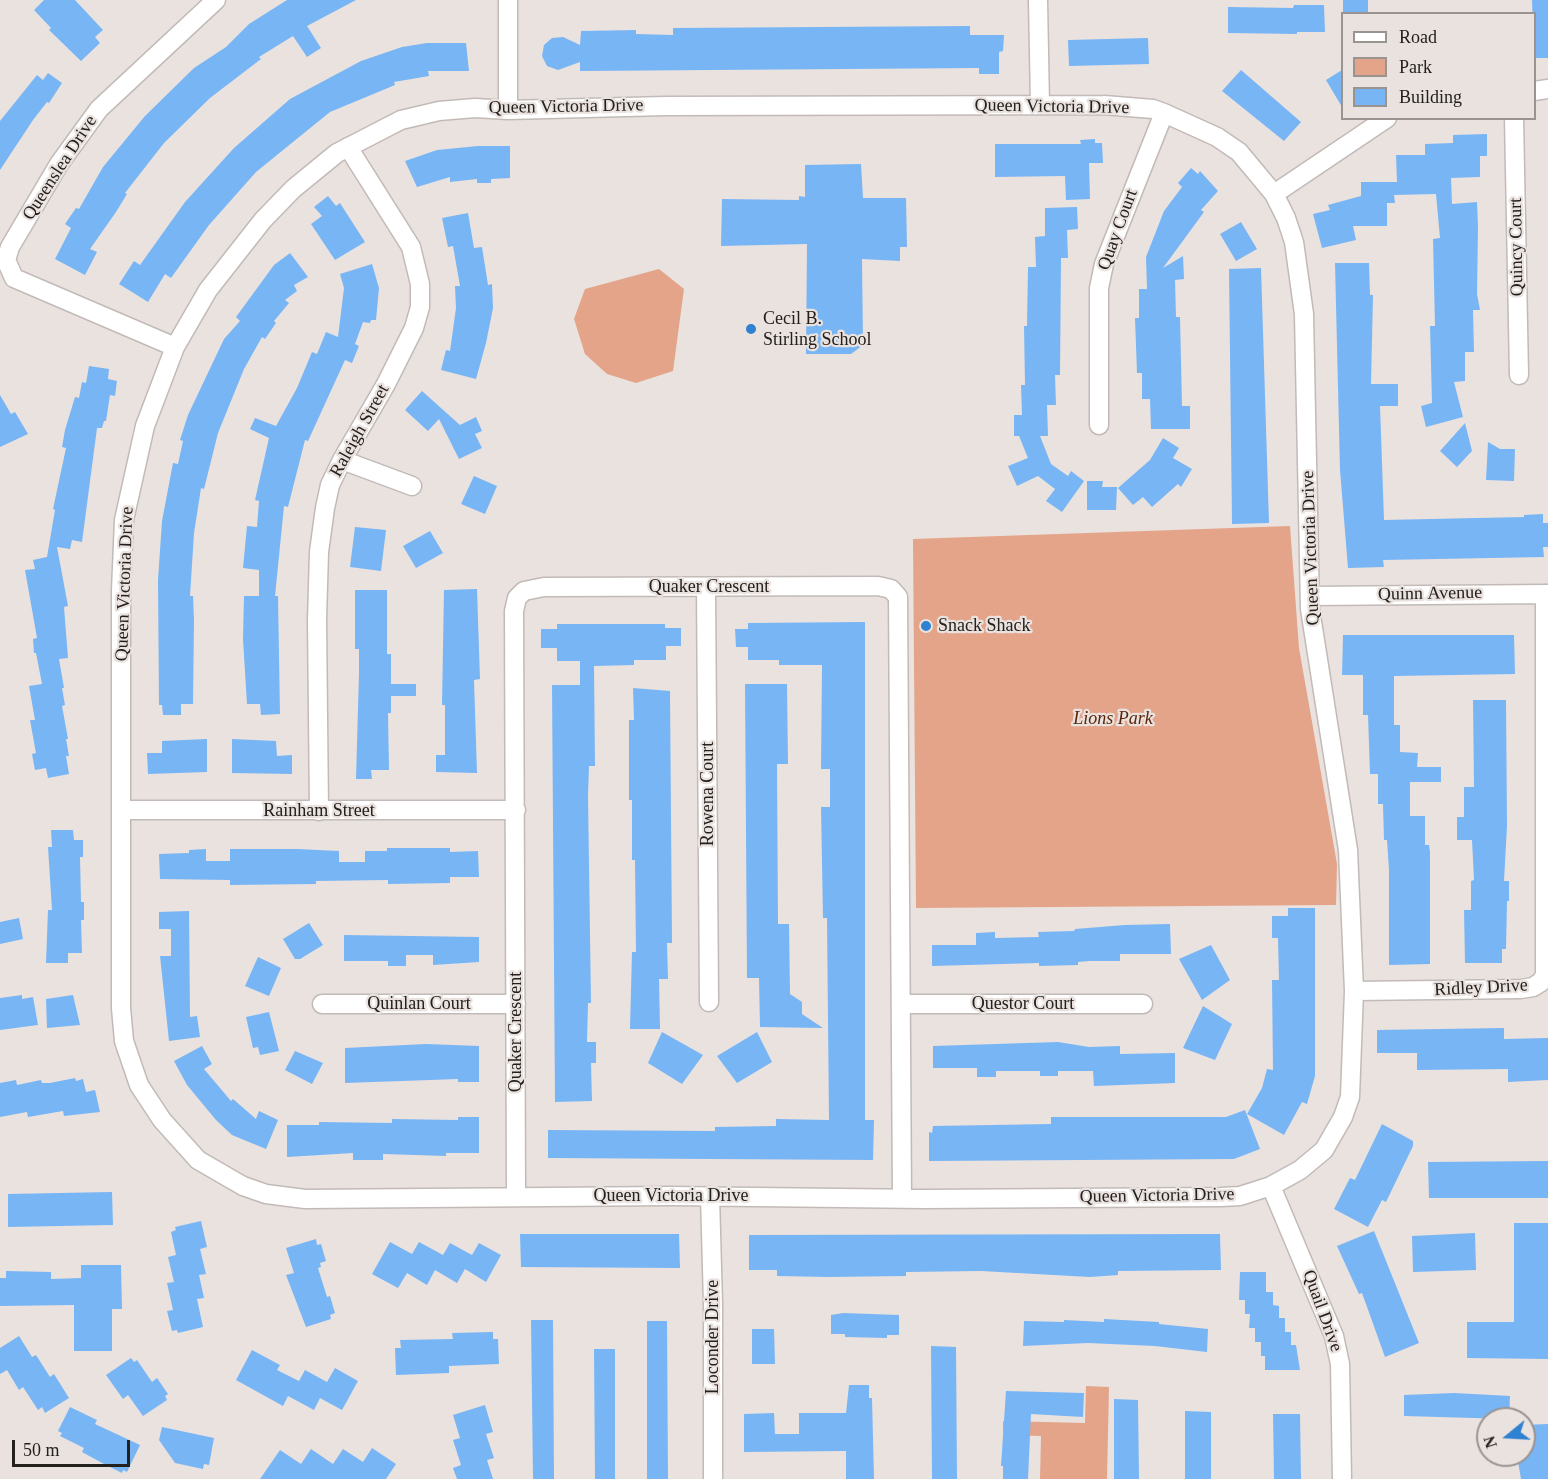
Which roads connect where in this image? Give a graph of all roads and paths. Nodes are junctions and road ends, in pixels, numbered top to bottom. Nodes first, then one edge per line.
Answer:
1 (216, 0) edge
2 (508, 0) edge
3 (1038, 0) edge
4 (1040, 105) junction
5 (508, 110) junction
6 (1164, 113) junction
7 (1384, 120) edge
8 (1514, 120) edge
9 (348, 147) junction
10 (1274, 194) junction
11 (175, 347) junction
12 (1520, 375) dead end
13 (1099, 424) dead end
14 (342, 460) junction
15 (412, 486) dead end
16 (706, 587) junction
17 (1546, 594) edge
18 (1311, 596) junction
19 (122, 810) junction
20 (516, 810) junction
21 (319, 811) junction
22 (1354, 991) junction
23 (709, 1002) dead end
24 (322, 1004) dead end
25 (516, 1004) junction
26 (902, 1004) junction
27 (1143, 1004) dead end
28 (1272, 1186) junction
29 (516, 1196) junction
30 (710, 1196) junction
31 (902, 1198) junction
32 (713, 1479) edge
33 (1342, 1479) edge

1 - 11 street, Queenslea Drive
2 - 5 street
3 - 4 street
4 - 5 street, Queen Victoria Drive
4 - 6 street, Queen Victoria Drive
5 - 9 street, Queen Victoria Drive
6 - 10 street, Queen Victoria Drive
6 - 13 street, Quay Court
7 - 10 street
8 - 12 street, Quincy Court
9 - 11 street, Queen Victoria Drive
9 - 14 street, Raleigh Street
10 - 18 street, Queen Victoria Drive
11 - 19 street, Queen Victoria Drive
14 - 15 street
14 - 21 street, Raleigh Street
16 - 20 street, Quaker Crescent
16 - 23 street, Rowena Court
16 - 26 street, Quaker Crescent
17 - 18 street, Quinn Avenue
17 - 22 street, Ridley Drive
18 - 22 street, Queen Victoria Drive
19 - 21 street, Rainham Street
19 - 29 street, Queen Victoria Drive
20 - 21 street, Rainham Street
20 - 25 street, Quaker Crescent
22 - 28 street, Queen Victoria Drive
24 - 25 street, Quinlan Court
25 - 29 street, Quaker Crescent
26 - 27 street, Questor Court
26 - 31 street, Quaker Crescent
28 - 31 street, Queen Victoria Drive
28 - 33 street, Quail Drive
29 - 30 street, Queen Victoria Drive
30 - 31 street, Queen Victoria Drive
30 - 32 street, Loconder Drive

